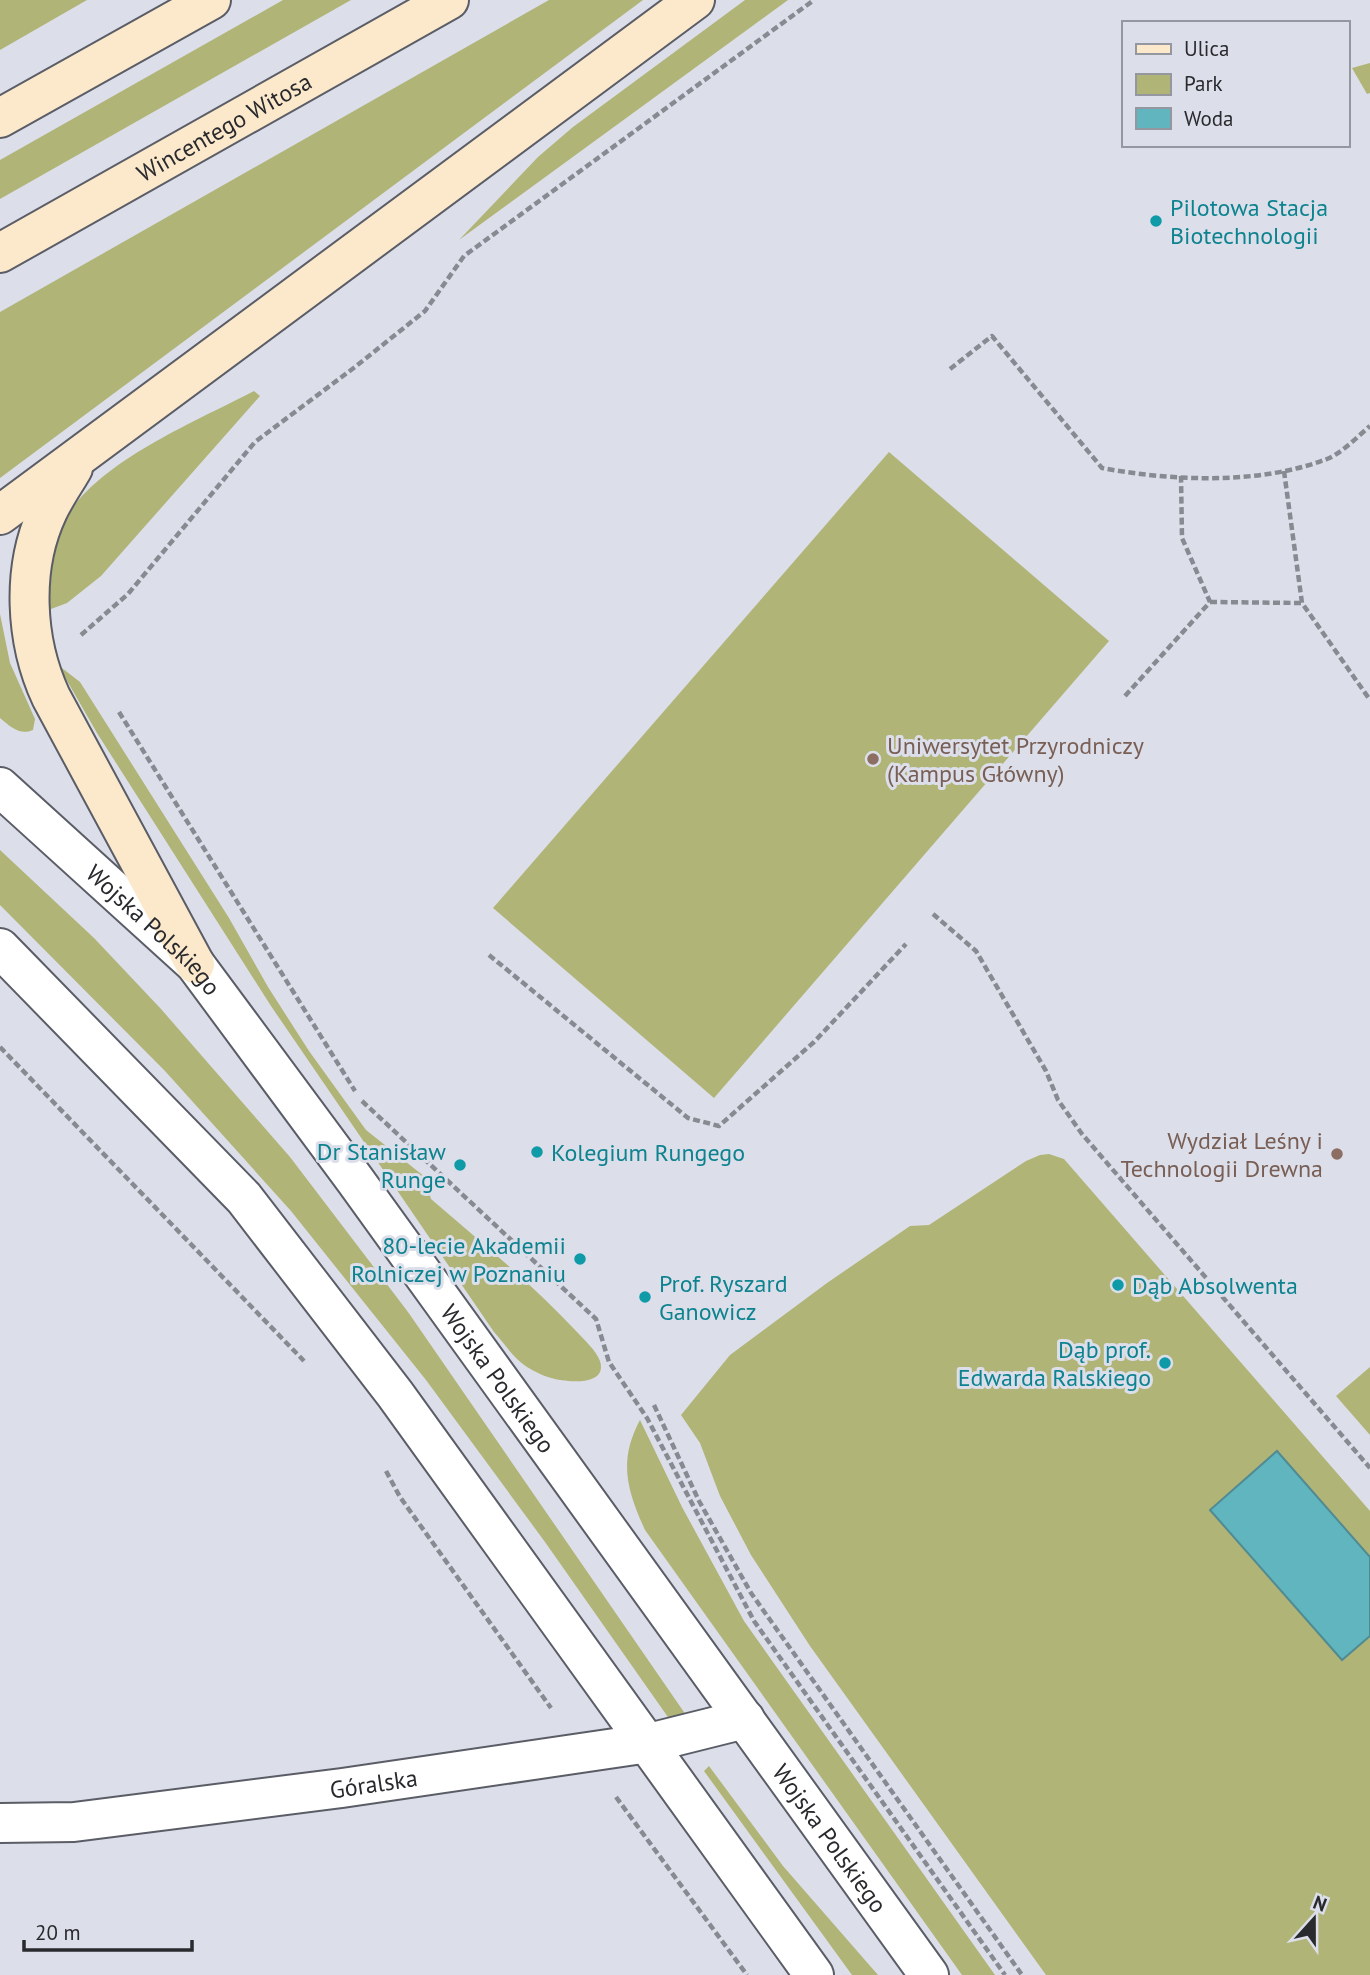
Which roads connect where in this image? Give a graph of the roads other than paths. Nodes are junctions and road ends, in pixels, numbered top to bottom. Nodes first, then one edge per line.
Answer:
1 (211, 0) edge
2 (449, 0) edge
3 (695, 0) edge
4 (0, 118) edge
5 (0, 253) edge
6 (98, 441) junction
7 (0, 515) edge
8 (0, 787) edge
9 (0, 948) edge
10 (195, 964) junction
11 (745, 1719) junction
12 (649, 1743) junction
13 (0, 1824) edge
14 (814, 1975) edge
15 (929, 1975) edge

1 - 4 main road
2 - 5 main road, Wincentego Witosa
3 - 6 main road
6 - 7 main road
6 - 10 main road
8 - 10 street, Wojska Polskiego
9 - 12 street
10 - 11 street, Wojska Polskiego
11 - 12 street, Góralska
11 - 15 street, Wojska Polskiego
12 - 13 street, Góralska
12 - 14 street

